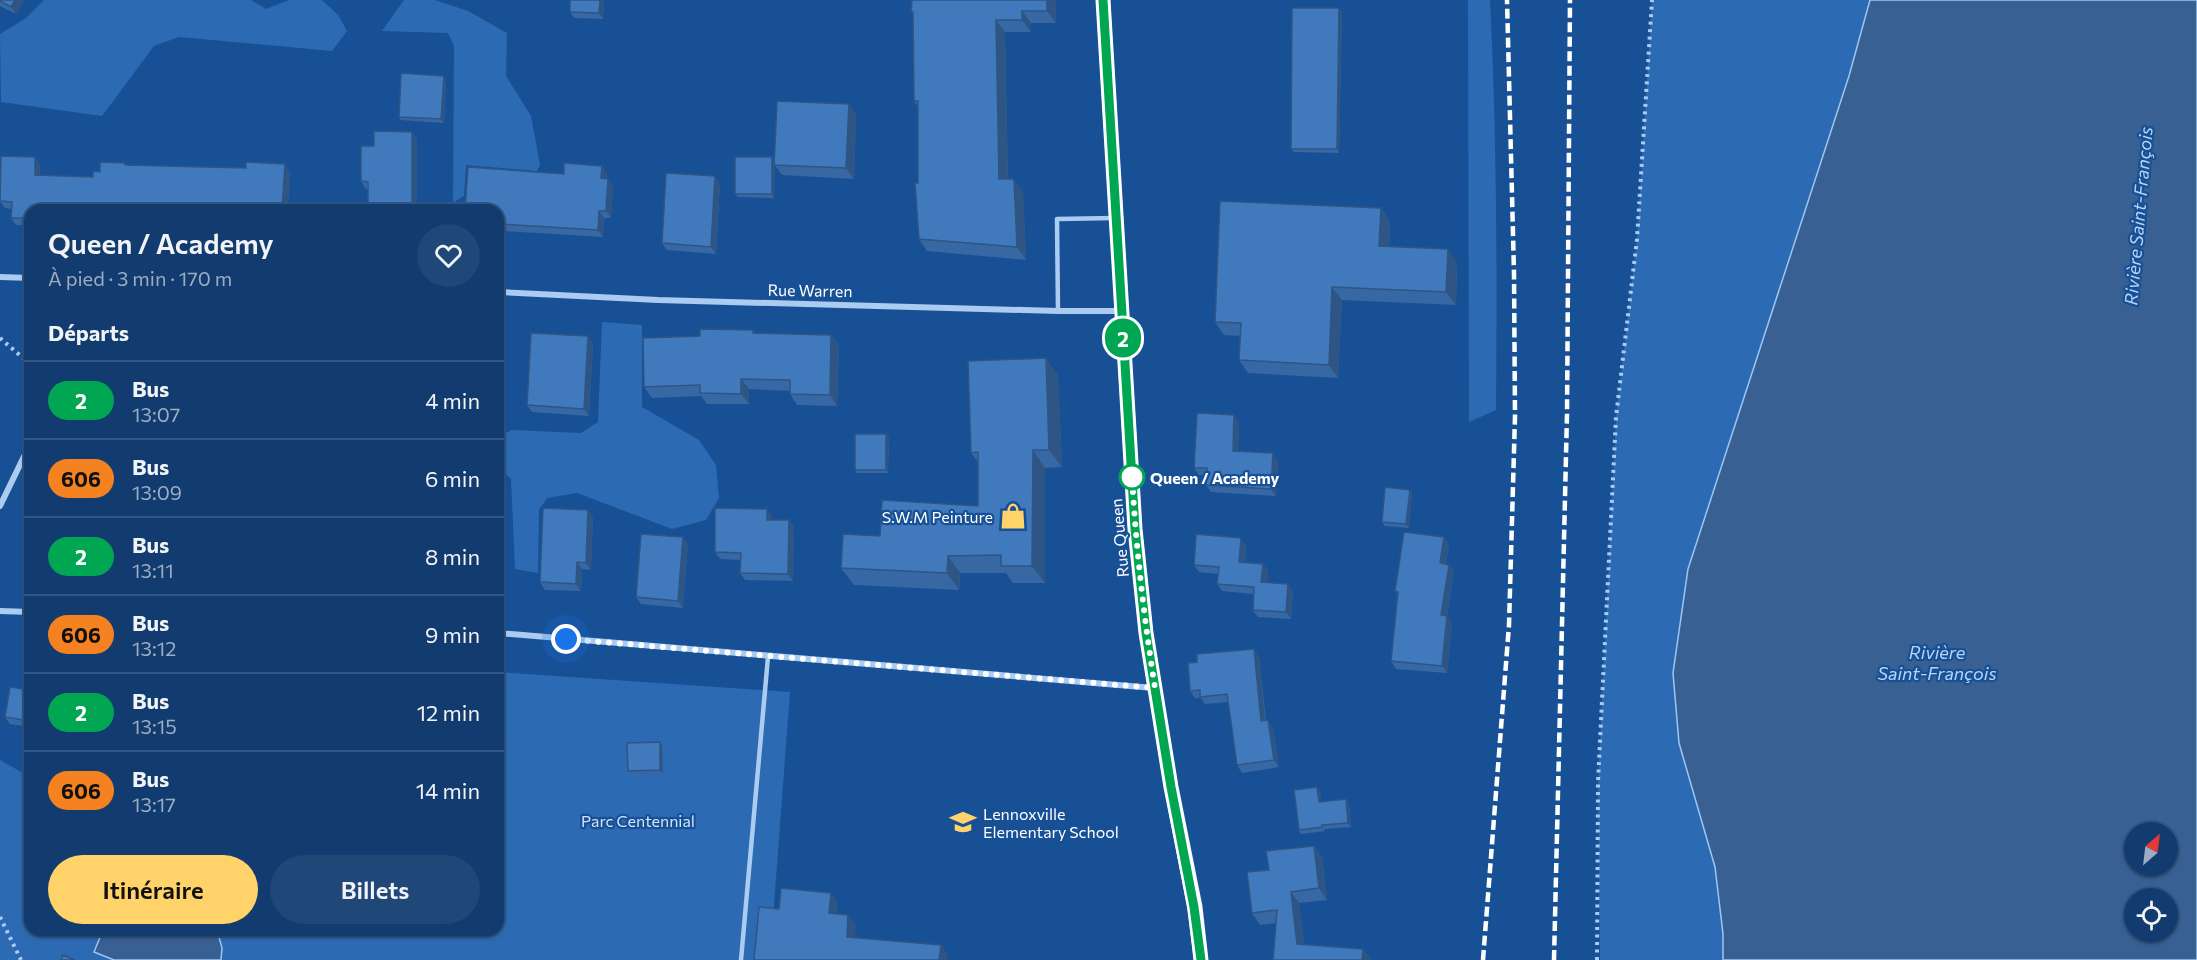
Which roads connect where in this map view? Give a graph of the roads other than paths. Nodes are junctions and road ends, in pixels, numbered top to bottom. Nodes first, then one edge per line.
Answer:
1 (1103, 0) edge
2 (1116, 218) junction
3 (0, 277) edge
4 (24, 278) edge
5 (504, 292) edge
6 (1058, 311) junction
7 (1122, 311) junction
8 (24, 456) edge
9 (0, 506) edge
10 (0, 611) edge
11 (24, 612) edge
12 (504, 634) edge
13 (768, 657) junction
14 (1155, 688) junction
15 (741, 960) edge
16 (1201, 960) edge

1 - 2 main road, Rue Queen
2 - 6 lane
2 - 7 main road, Rue Queen
3 - 4 street
5 - 6 street, Rue Warren
6 - 7 street, Rue Warren
7 - 14 main road, Rue Queen
8 - 9 street
10 - 11 street
12 - 13 street
13 - 14 street
13 - 15 lane
14 - 16 main road, Rue Queen

